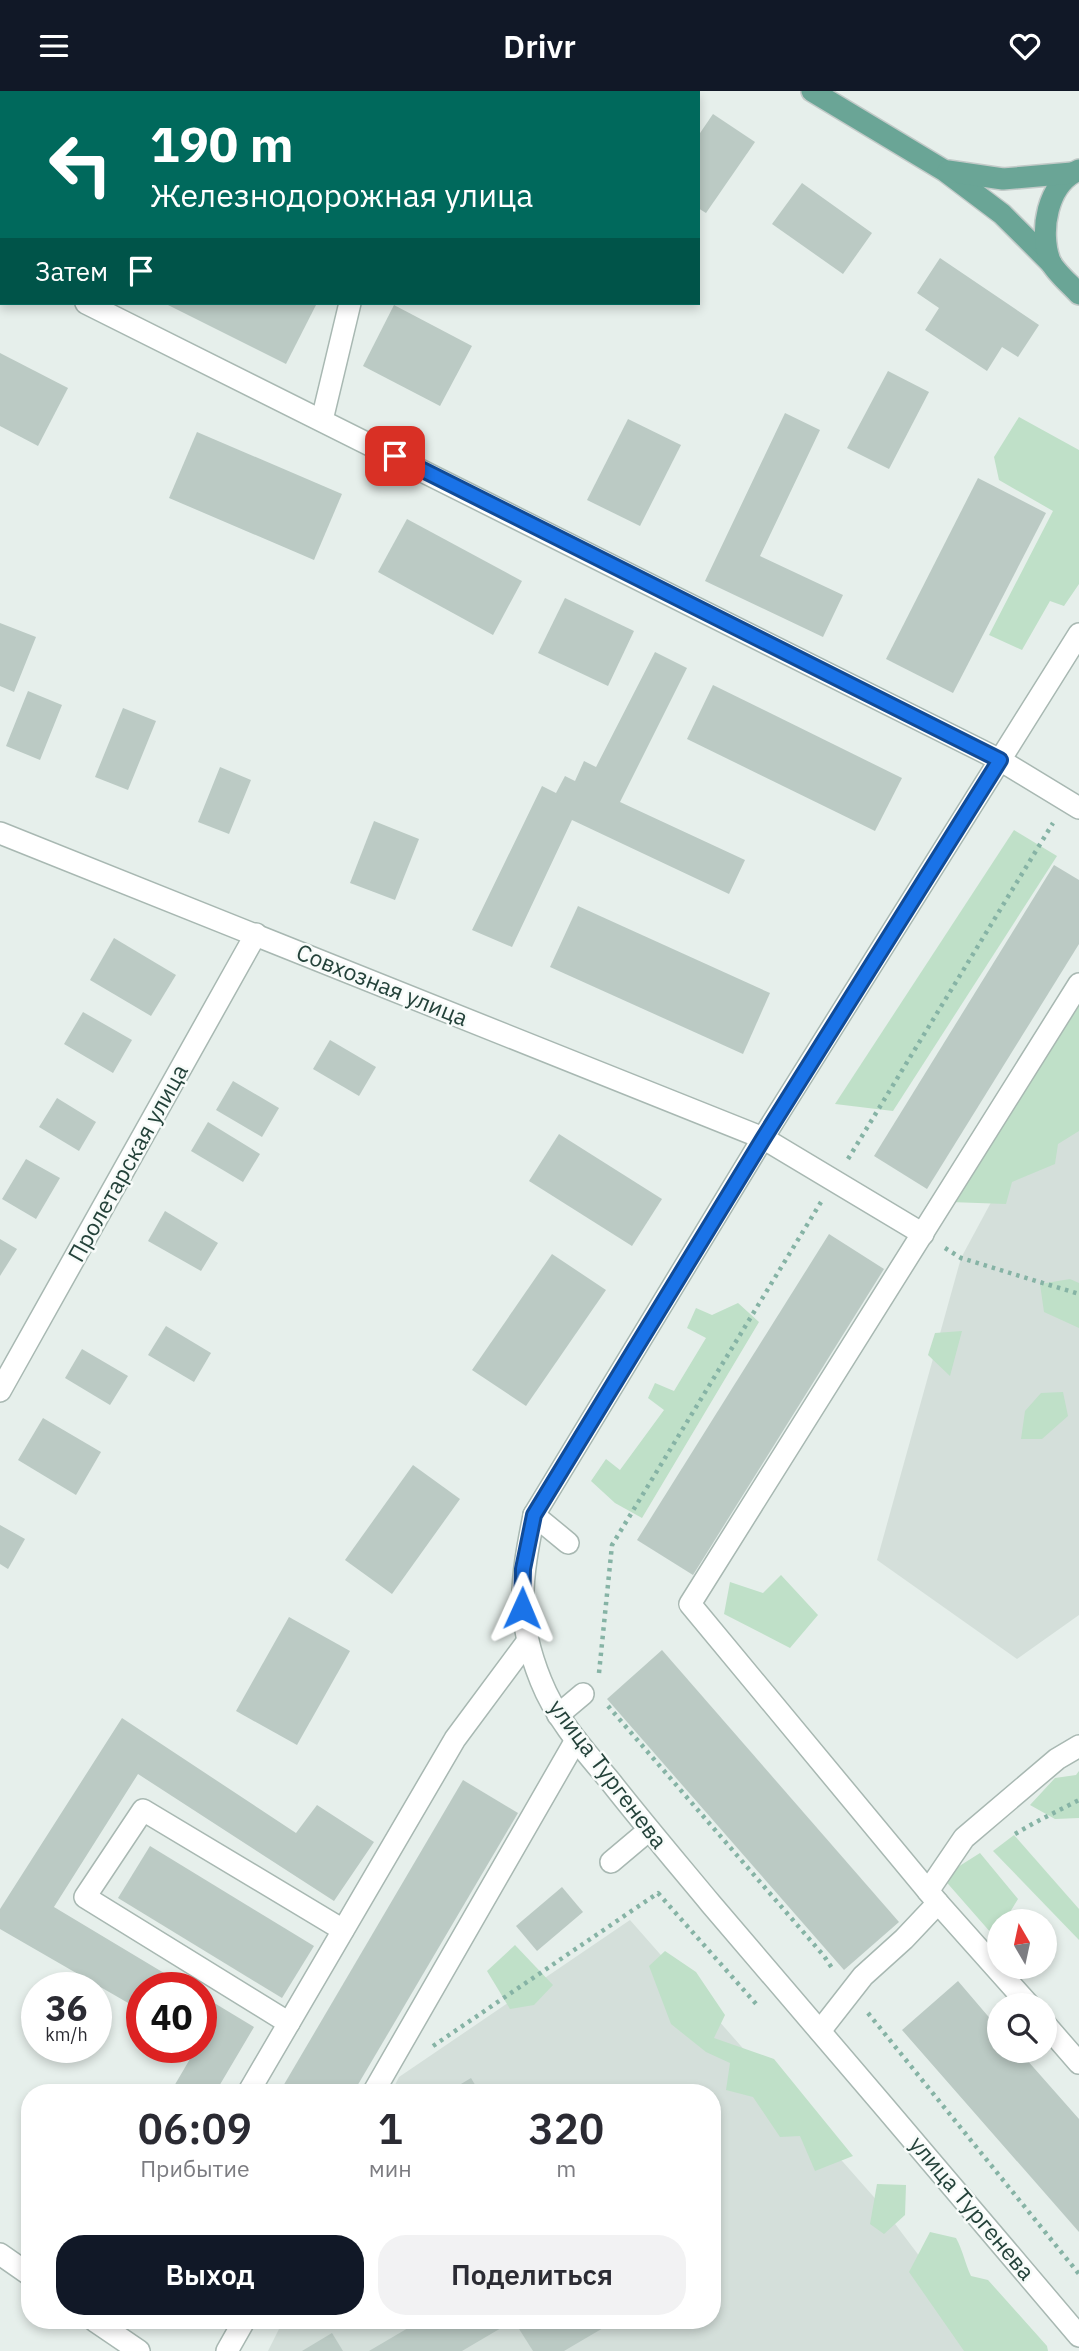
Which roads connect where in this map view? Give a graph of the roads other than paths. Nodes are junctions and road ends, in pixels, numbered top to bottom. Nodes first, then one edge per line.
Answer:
1 (812, 91) edge
2 (946, 171) junction
3 (1077, 171) edge
4 (1051, 263) junction
5 (1079, 293) edge
6 (90, 305) edge
7 (350, 305) edge
8 (322, 420) junction
9 (1079, 634) edge
10 (1000, 760) junction
11 (1079, 808) edge
12 (0, 833) edge
13 (256, 934) junction
14 (1079, 984) edge
15 (763, 1139) junction
16 (923, 1234) junction
17 (0, 1391) edge
18 (534, 1515) junction
19 (568, 1543) dead end
20 (527, 1643) junction
21 (590, 1688) road end
22 (558, 1715) junction
23 (576, 1740) junction
24 (1079, 1746) edge
25 (649, 1830) junction
26 (611, 1862) dead end
27 (933, 1897) junction
28 (343, 1930) junction
29 (1018, 1993) edge
30 (289, 2023) junction
31 (820, 2031) junction
32 (1057, 2038) edge
33 (1079, 2063) edge
34 (253, 2084) edge
35 (378, 2084) edge
36 (0, 2254) edge
37 (21, 2269) edge
38 (107, 2329) edge
39 (239, 2329) edge
40 (1079, 2336) edge
41 (139, 2351) edge
42 (227, 2351) edge

1 - 2 main road
2 - 3 main road
2 - 4 main road
3 - 4 main road
4 - 5 main road
6 - 8 street
7 - 8 street
8 - 10 street
9 - 10 street, улица Тургенева
10 - 11 street
10 - 15 street, улица Тургенева
12 - 13 street, Совхозная улица
13 - 15 street, Совхозная улица
13 - 17 street, Пролетарская улица
14 - 16 street
15 - 16 street, Совхозная улица
15 - 18 street, улица Тургенева
16 - 27 street
18 - 19 street
18 - 20 street, улица Тургенева
20 - 22 street, улица Тургенева
20 - 28 street
21 - 22 street
22 - 23 street, улица Тургенева
23 - 25 street, улица Тургенева
23 - 35 street
24 - 27 street
25 - 26 street
25 - 31 street, улица Тургенева
27 - 29 street
27 - 31 street
28 - 30 street
28 - 30 street
30 - 34 street
31 - 40 street, улица Тургенева
32 - 33 street
36 - 37 street
38 - 41 street
39 - 42 street

